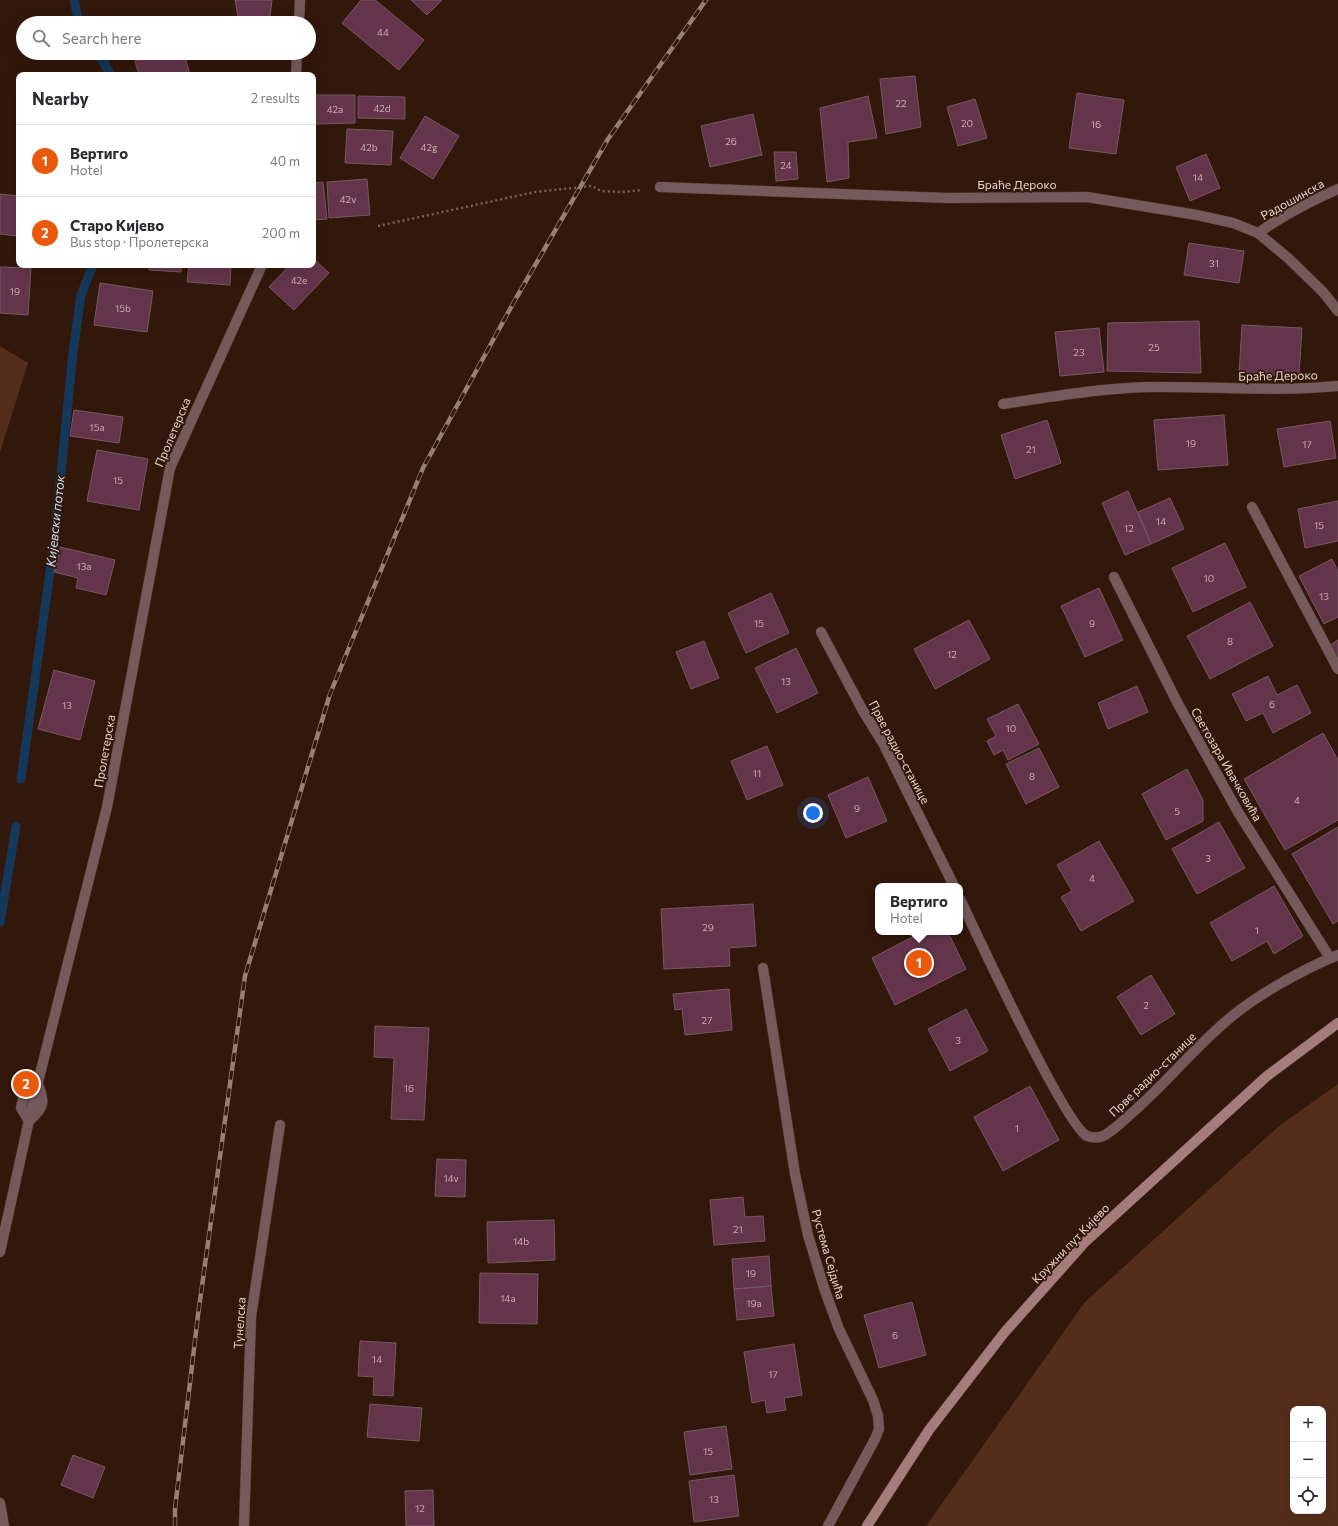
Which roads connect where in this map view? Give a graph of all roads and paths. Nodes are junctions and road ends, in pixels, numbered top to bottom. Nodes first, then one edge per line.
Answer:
1 (300, 0) edge
2 (299, 16) edge
3 (297, 60) edge
4 (296, 72) edge
5 (660, 187) joint
6 (1338, 188) edge
7 (378, 226) dead end
8 (1258, 233) junction
9 (261, 268) edge
10 (1338, 311) edge
11 (1338, 386) edge
12 (1003, 404) dead end
13 (1252, 507) dead end
14 (1114, 577) dead end
15 (821, 632) dead end
16 (1338, 669) edge
17 (953, 883) edge
18 (963, 905) edge
19 (1334, 956) edge
20 (764, 968) dead end
21 (1338, 1023) edge
22 (280, 1125) dead end
23 (0, 1252) edge
24 (0, 1503) edge
25 (4, 1526) edge
26 (244, 1526) edge
27 (828, 1526) edge
28 (867, 1526) edge

1 - 2 street
3 - 4 street
5 - 7 path
5 - 8 street, Браће Дероко
6 - 8 street, Радошинска
8 - 10 street, Браће Дероко
9 - 23 street, Пролетерска
11 - 12 street, Браће Дероко
13 - 16 street
14 - 19 street, Светозара Ивачковића
15 - 17 street, Прве радио-станице
18 - 19 street, Прве радио-станице
20 - 27 street, Рустема Сејдића
21 - 28 main road, Кружни пут Кијево
22 - 26 street, Тунелска
24 - 25 street

